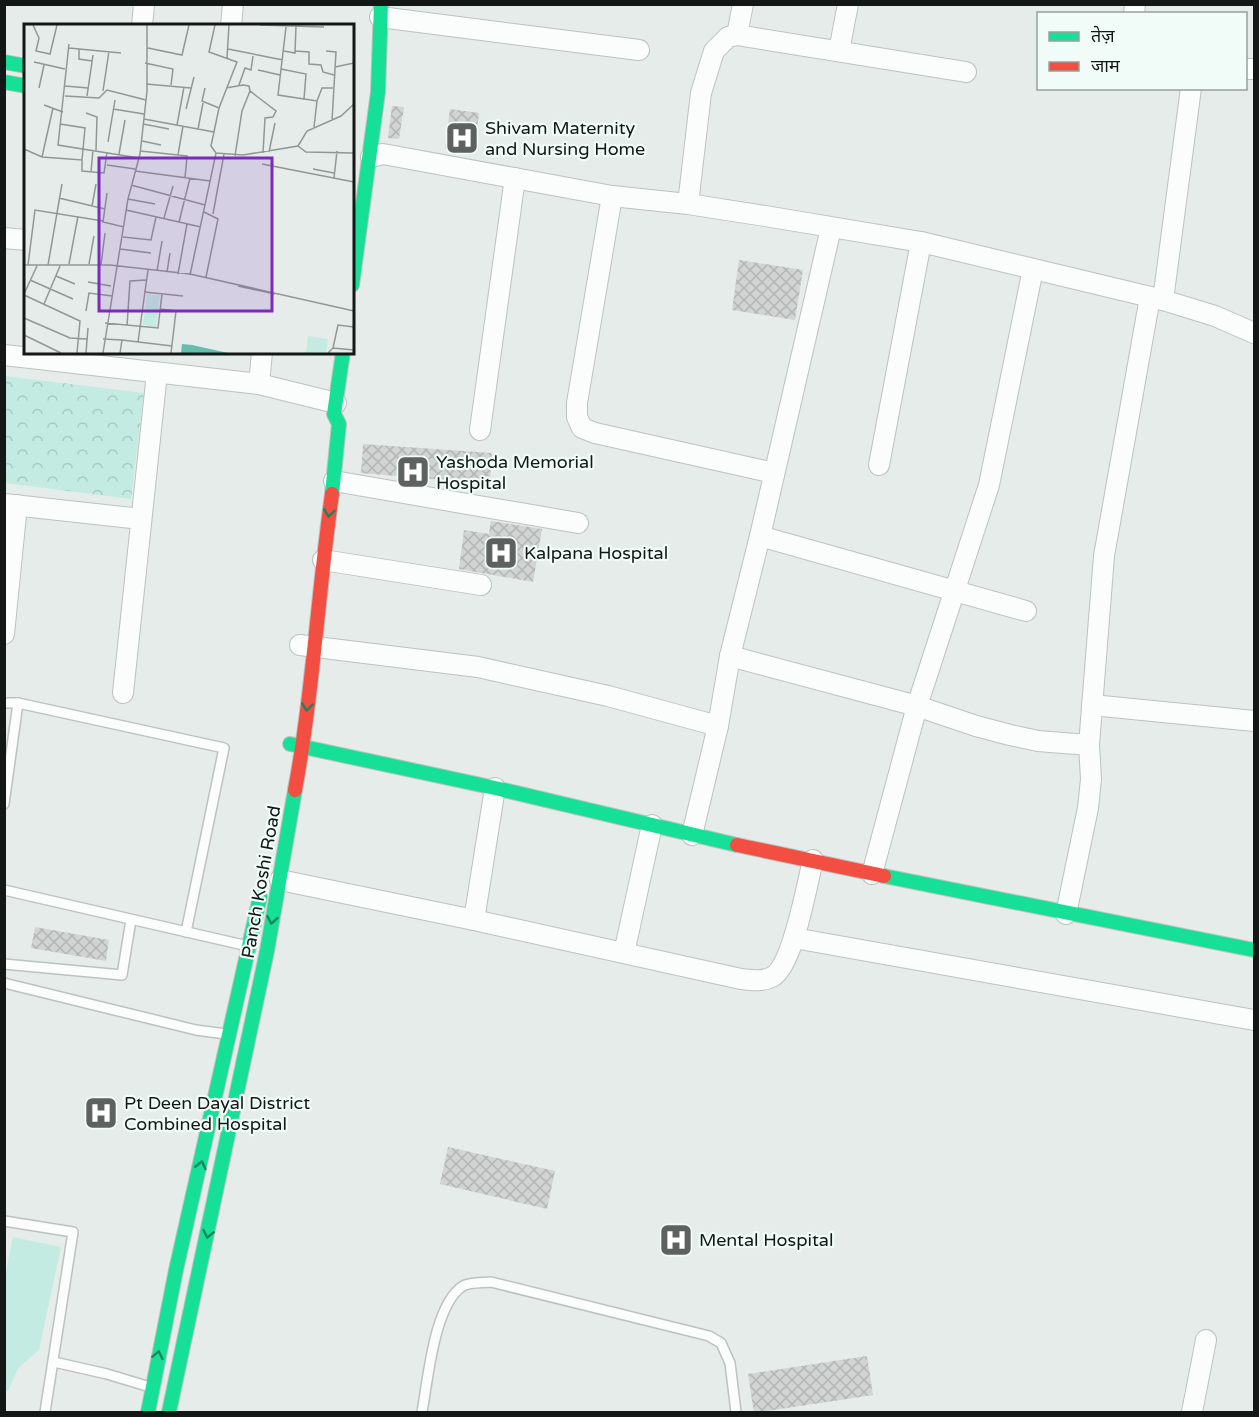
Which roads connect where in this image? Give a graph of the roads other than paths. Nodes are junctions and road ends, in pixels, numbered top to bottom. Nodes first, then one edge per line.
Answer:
1 (144, 4) edge
2 (233, 4) edge
3 (743, 4) edge
4 (848, 4) edge
5 (380, 11) edge
6 (142, 24) edge
7 (231, 24) edge
8 (737, 35) junction
9 (639, 50) dead end
10 (839, 51) junction
11 (4, 62) edge
12 (24, 66) edge
13 (966, 72) dead end
14 (4, 82) edge
15 (24, 86) edge
16 (1191, 90) edge
17 (368, 150) edge
18 (514, 178) junction
19 (612, 196) junction
20 (688, 204) junction
21 (831, 228) junction
22 (4, 238) edge
23 (24, 240) edge
24 (921, 242) junction
25 (354, 268) edge
26 (1033, 269) junction
27 (1156, 298) junction
28 (1254, 333) edge
29 (262, 354) edge
30 (343, 354) edge
31 (4, 355) edge
32 (157, 373) junction
33 (259, 384) junction
34 (335, 409) junction
35 (480, 430) dead end
36 (879, 465) dead end
37 (774, 473) junction
38 (334, 482) junction
39 (11, 504) edge
40 (141, 519) junction
41 (578, 522) dead end
42 (760, 536) junction
43 (323, 560) junction
44 (481, 585) dead end
45 (954, 589) junction
46 (1026, 611) dead end
47 (4, 634) edge
48 (303, 642) junction
49 (730, 656) junction
50 (123, 693) dead end
51 (4, 703) edge
52 (18, 703) junction
53 (1092, 705) junction
54 (916, 706) junction
55 (293, 714) dead end
56 (1254, 721) edge
57 (718, 726) junction
58 (1089, 745) junction
59 (297, 746) junction
60 (9, 753) edge
61 (495, 788) junction
62 (4, 804) edge
63 (651, 825) junction
64 (692, 835) junction
65 (272, 844) dead end
66 (813, 860) junction
67 (872, 874) junction
68 (280, 880) junction
69 (262, 888) dead end
70 (4, 890) edge
71 (1066, 914) junction
72 (131, 920) junction
73 (474, 920) junction
74 (186, 932) junction
75 (795, 938) junction
76 (248, 946) junction
77 (267, 951) junction
78 (1254, 951) edge
79 (624, 953) junction
80 (4, 964) edge
81 (4, 983) edge
82 (1254, 1020) edge
83 (230, 1035) junction
84 (249, 1039) junction
85 (4, 1221) edge
86 (1206, 1340) dead end
87 (54, 1362) junction
88 (152, 1387) junction
89 (174, 1390) junction
90 (45, 1413) edge
91 (148, 1413) edge
92 (169, 1413) edge
93 (422, 1413) edge
94 (736, 1413) edge
95 (1192, 1413) edge

1 - 6 street
2 - 7 street
3 - 8 street
4 - 10 street
5 - 9 street
5 - 17 street
8 - 10 street
8 - 20 street
10 - 13 street
11 - 12 street
14 - 15 street
16 - 27 street
17 - 18 street
17 - 25 street
18 - 19 street
18 - 35 street
19 - 20 street
19 - 37 street
20 - 21 street
21 - 24 street
21 - 37 street
22 - 23 street
24 - 26 street
24 - 36 street
26 - 27 street
26 - 45 street
27 - 28 street
27 - 53 street
29 - 33 street
30 - 34 street, Panch Koshi Road
31 - 32 street
32 - 33 street
32 - 40 street
33 - 34 street
34 - 38 street, Panch Koshi Road
34 - 48 street
37 - 42 street
38 - 41 street
38 -> 43 street, Panch Koshi Road
39 - 40 street
39 - 47 street
40 - 50 street
42 - 45 street
42 - 49 street
43 - 44 street
43 - 48 street, Panch Koshi Road
45 - 46 street
45 - 54 street
48 - 57 street
48 -> 59 street, Panch Koshi Road
49 - 54 street
49 - 57 street
51 - 52 lane
52 - 60 lane
52 - 74 lane
53 - 56 street
53 - 58 street
54 - 58 street
54 - 67 street
55 - 59 street
57 - 64 street
58 - 71 street
59 - 61 street
59 - 65 street
59 - 68 street, Panch Koshi Road
60 - 62 lane
61 - 63 street
61 - 73 street
63 - 64 street
63 - 79 street
64 - 66 street
66 - 67 street
66 - 75 street
67 - 71 street
68 - 73 street
68 -> 77 street, Panch Koshi Road
69 - 76 street
70 - 72 lane
71 - 78 street
72 - 74 lane
72 - 80 lane
73 - 79 street
74 - 76 lane
75 - 79 street
75 - 82 street
76 - 77 lane
76 - 83 street
77 - 84 street, Panch Koshi Road
81 - 83 lane
83 - 84 lane
88 -> 83 street
84 -> 89 street, Panch Koshi Road
85 - 87 lane
86 - 95 street
87 - 88 lane
87 - 90 lane
88 - 89 lane
88 - 91 street
89 - 92 street, Panch Koshi Road
93 - 94 lane

